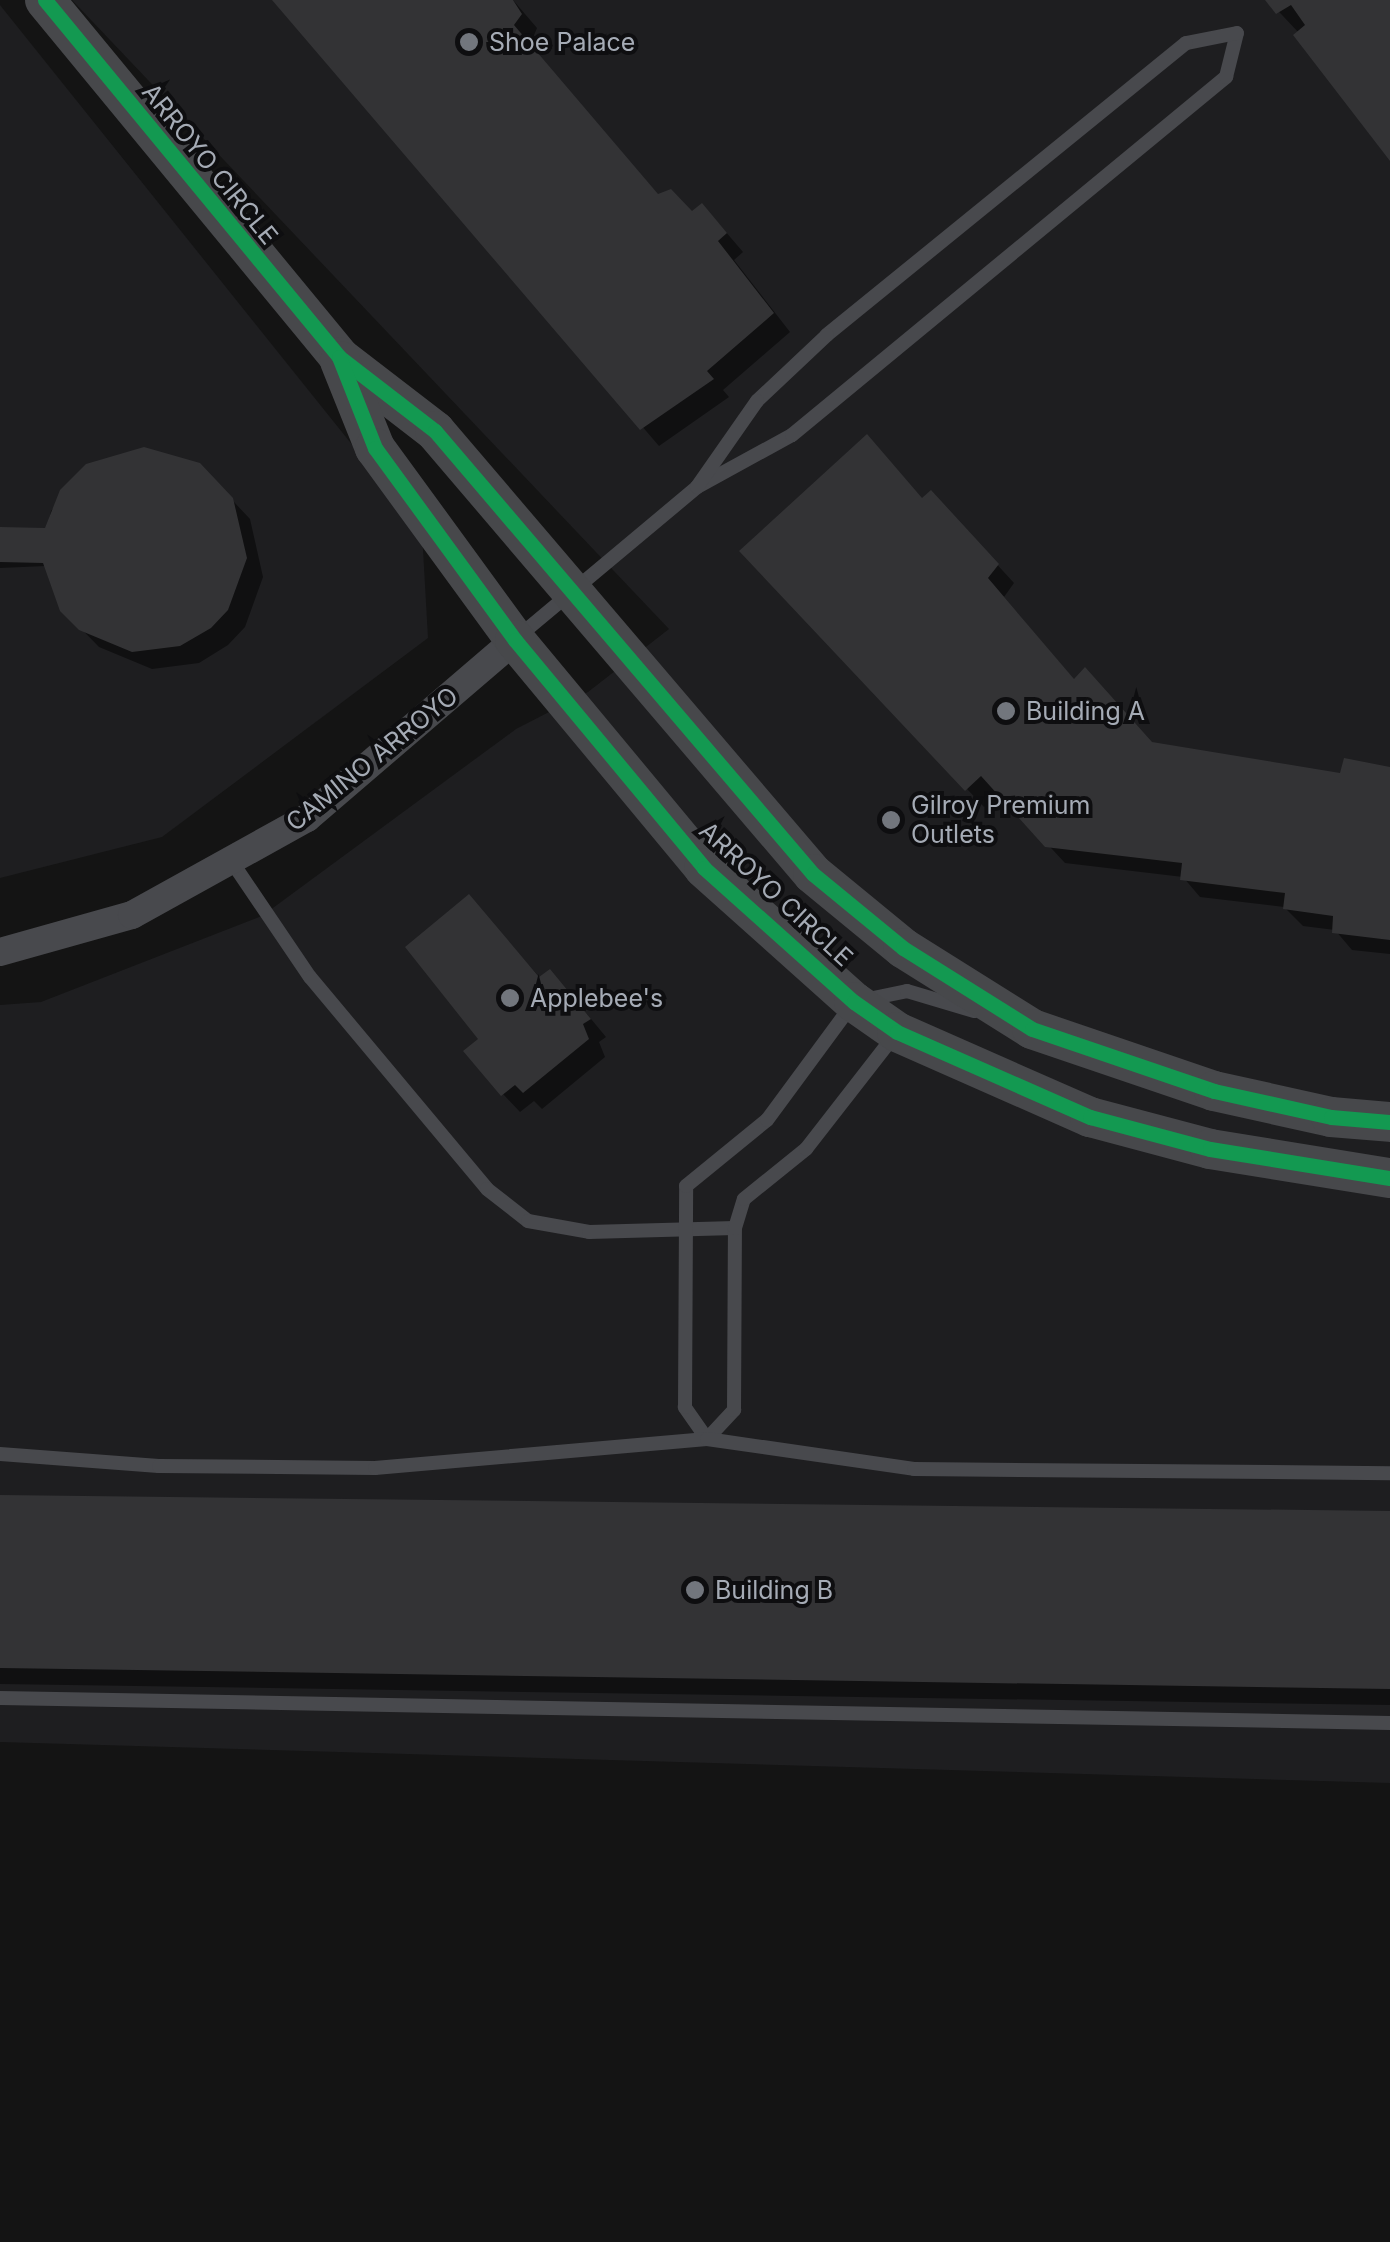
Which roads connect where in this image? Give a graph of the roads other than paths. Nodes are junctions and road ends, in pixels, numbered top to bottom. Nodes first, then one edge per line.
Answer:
1 (45, 0) edge
2 (339, 357) junction
3 (698, 487) junction
4 (571, 592) junction
5 (515, 640) junction
6 (232, 862) junction
7 (0, 952) edge
8 (854, 1002) junction
9 (1032, 1029) junction
10 (897, 1032) junction
11 (1390, 1122) edge
12 (1390, 1178) edge
13 (682, 1226) junction
14 (735, 1228) junction
15 (707, 1438) junction
16 (0, 1454) edge
17 (1390, 1473) edge
18 (0, 1698) edge
19 (1390, 1724) edge

1 - 2 street, ARROYO CIRCLE
2 - 4 street, ARROYO CIRCLE
2 - 5 street, ARROYO CIRCLE
3 - 3 lane
3 - 4 lane
4 - 5 lane
4 - 9 street, ARROYO CIRCLE
5 - 6 street, CAMINO ARROYO
5 - 8 street, ARROYO CIRCLE
6 - 7 street, CAMINO ARROYO
6 - 13 lane
8 - 9 lane
8 - 10 street, ARROYO CIRCLE
8 - 13 lane
9 - 11 street, ARROYO CIRCLE
10 - 12 street, ARROYO CIRCLE
10 - 14 lane
13 - 14 lane
13 - 15 lane
14 - 15 lane
15 - 16 lane
15 - 17 lane
18 - 19 lane

